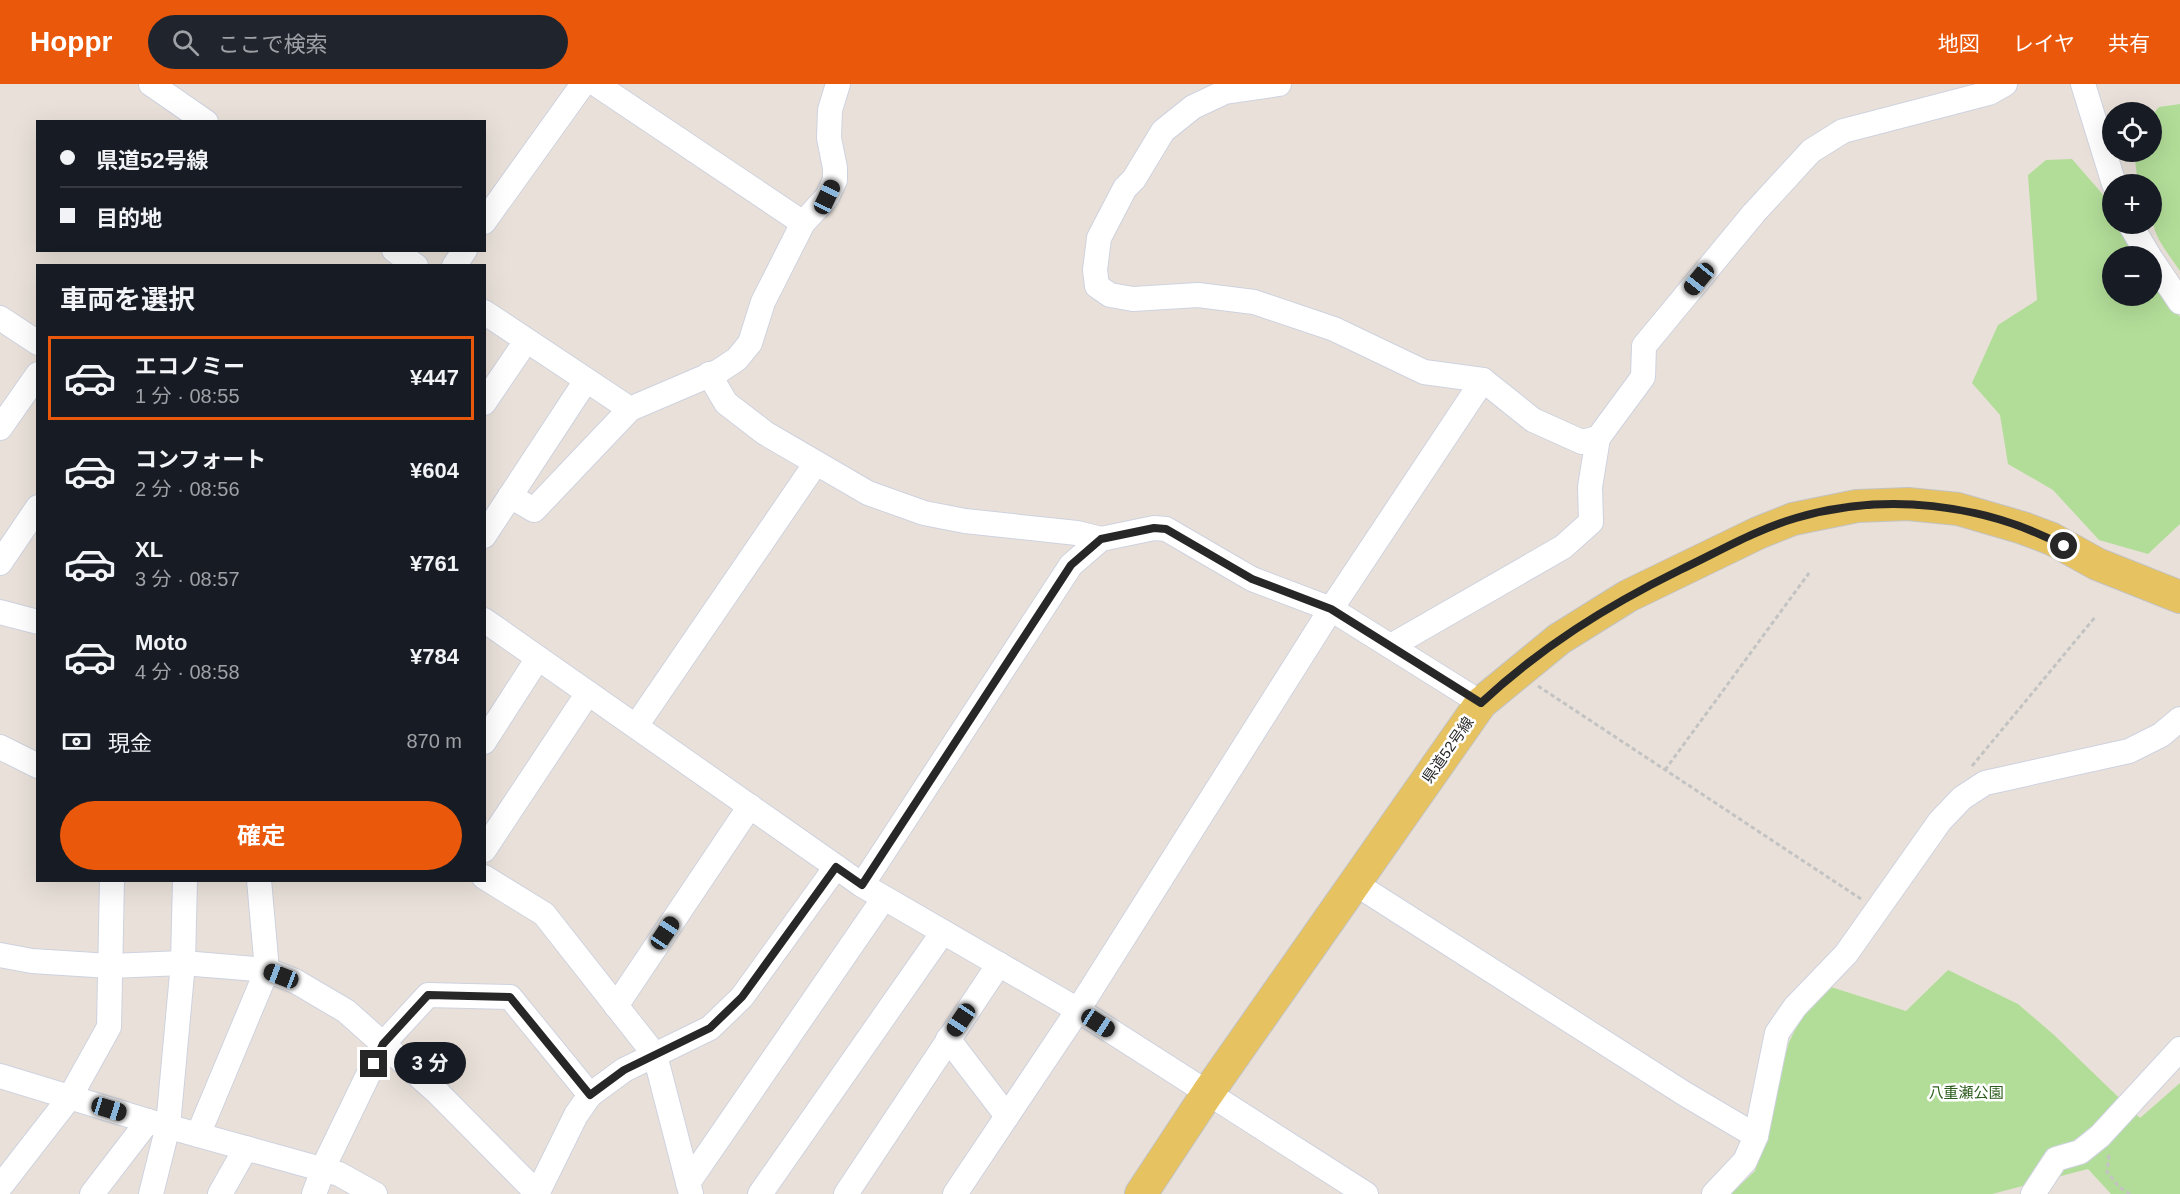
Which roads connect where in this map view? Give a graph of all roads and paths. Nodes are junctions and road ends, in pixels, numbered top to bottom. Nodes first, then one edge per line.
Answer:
1 (151, 84) edge
2 (583, 84) edge
3 (596, 84) edge
4 (838, 84) edge
5 (1279, 84) edge
6 (2005, 84) edge
7 (2083, 84) edge
8 (203, 120) edge
9 (2111, 174) edge
10 (486, 219) edge
11 (803, 222) junction
12 (397, 252) edge
13 (413, 264) edge
14 (2162, 276) edge
15 (2180, 302) edge
16 (486, 313) edge
17 (0, 318) edge
18 (526, 341) junction
19 (36, 342) edge
20 (709, 374) junction
21 (36, 377) edge
22 (1483, 380) junction
23 (585, 382) junction
24 (486, 400) edge
25 (630, 410) junction
26 (0, 428) edge
27 (1598, 438) junction
28 (816, 463) junction
29 (510, 496) junction
30 (36, 510) edge
31 (486, 533) edge
32 (1101, 539) junction
33 (0, 563) edge
34 (1809, 573) dead end
35 (2180, 597) edge
36 (1331, 609) junction
37 (0, 612) edge
38 (2096, 616) dead end
39 (36, 621) edge
40 (486, 623) edge
41 (1391, 646) junction
42 (538, 658) junction
43 (1516, 672) junction
44 (588, 693) junction
45 (1481, 703) junction
46 (2180, 719) edge
47 (636, 726) junction
48 (486, 739) edge
49 (0, 747) edge
50 (36, 765) edge
51 (1665, 770) junction
52 (1968, 772) dead end
53 (750, 806) junction
54 (486, 847) edge
55 (836, 867) junction
56 (486, 878) edge
57 (112, 882) edge
58 (184, 882) edge
59 (259, 882) edge
60 (1356, 884) junction
61 (862, 885) junction
62 (884, 898) junction
63 (1877, 909) junction
64 (943, 932) junction
65 (0, 955) edge
66 (183, 963) junction
67 (999, 964) junction
68 (110, 966) junction
69 (267, 970) junction
70 (616, 1006) junction
71 (1078, 1010) junction
72 (948, 1039) junction
73 (383, 1044) junction
74 (2180, 1049) edge
75 (655, 1055) junction
76 (0, 1076) edge
77 (1207, 1094) junction
78 (590, 1095) junction
79 (70, 1097) junction
80 (1007, 1116) junction
81 (158, 1124) junction
82 (198, 1135) junction
83 (1756, 1136) junction
84 (246, 1148) junction
85 (2109, 1152) dead end
86 (323, 1170) junction
87 (0, 1187) edge
88 (689, 1188) edge
89 (92, 1194) edge
90 (151, 1194) edge
91 (220, 1194) edge
92 (314, 1194) edge
93 (375, 1194) edge
94 (537, 1194) edge
95 (760, 1194) edge
96 (846, 1194) edge
97 (955, 1194) edge
98 (1142, 1194) edge
99 (1365, 1194) edge
100 (1714, 1194) edge
101 (2033, 1194) edge
102 (2130, 1194) edge

1 - 8 street
2 - 10 street
3 - 11 street
4 - 11 street
5 - 22 street
6 - 27 street
7 - 9 street
11 - 20 street
12 - 13 street
14 - 15 street
16 - 18 street
17 - 19 street
18 - 23 street
18 - 24 street
20 - 25 street
20 - 28 street
21 - 26 street
22 - 27 street
22 - 36 street
23 - 25 street
23 - 29 street
25 - 29 street
27 - 41 street
28 - 32 street
28 - 47 street
29 - 31 street
30 - 33 street
32 - 36 street
32 - 61 street
34 - 51 path
35 - 43 main road, 県道52号線
36 - 41 street
36 - 71 street
37 - 39 street
38 - 52 path
40 - 42 street
41 - 45 street
42 - 44 street
42 - 48 street
43 - 45 main road, 県道52号線
43 - 51 path
44 - 47 street
44 - 54 street
45 - 60 main road, 県道52号線
46 - 63 street
47 - 53 street
49 - 50 street
51 - 63 path
53 - 55 street
53 - 70 street
55 - 61 street
55 - 75 street
56 - 70 street
57 - 68 street
58 - 66 street
59 - 69 street
60 - 77 main road, 県道52号線
60 - 83 street
61 - 62 street
62 - 64 street
62 - 88 street
63 - 83 street
64 - 67 street
64 - 95 street
65 - 68 street
66 - 68 street
66 - 69 street
66 - 81 street
67 - 71 street
67 - 72 street
68 - 79 street
69 - 73 street
69 - 82 street
70 - 75 street
71 - 77 street
71 - 80 street
72 - 80 street
72 - 96 street
73 - 78 street
73 - 86 street
73 - 94 street
74 - 101 street
75 - 78 street
75 - 88 street
76 - 79 street
77 - 98 main road, 県道52号線
77 - 99 street
78 - 94 street
79 - 81 street
79 - 87 street
80 - 97 street
81 - 82 street
81 - 89 street
81 - 90 street
82 - 84 street
83 - 100 street
84 - 86 street
84 - 91 street
85 - 102 path
86 - 92 street
86 - 93 street

